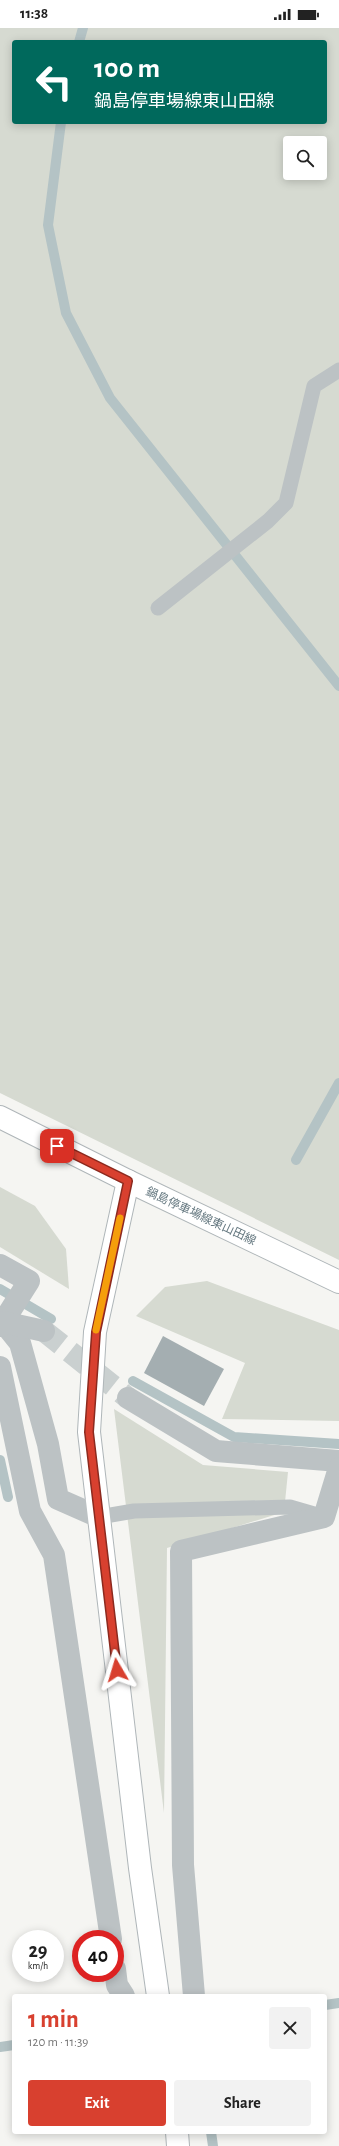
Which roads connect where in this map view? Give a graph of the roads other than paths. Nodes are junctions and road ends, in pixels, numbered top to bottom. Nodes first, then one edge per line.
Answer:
1 (339, 370) edge
2 (158, 608) dead end
3 (0, 1117) edge
4 (128, 1181) junction
5 (0, 1265) edge
6 (339, 1282) edge
7 (4, 1322) edge
8 (44, 1331) tunnel mouth
9 (0, 1368) edge
10 (128, 1398) tunnel mouth
11 (339, 1462) edge
12 (339, 1468) edge
13 (99, 1517) junction
14 (324, 1517) junction
15 (110, 1930) edge
16 (117, 1982) edge
17 (123, 1994) edge
18 (158, 1994) edge
19 (194, 1994) edge
20 (177, 2134) edge
21 (178, 2146) edge

1 - 2 lane
3 - 4 street, 鍋島停車場線東山田線
4 - 6 street, 鍋島停車場線東山田線
4 - 13 street
5 - 7 street
7 - 8 street
7 - 13 street
9 - 15 street
10 - 11 street
12 - 14 street
13 - 14 lane
13 - 18 street
14 - 19 street
16 - 17 street
20 - 21 street

